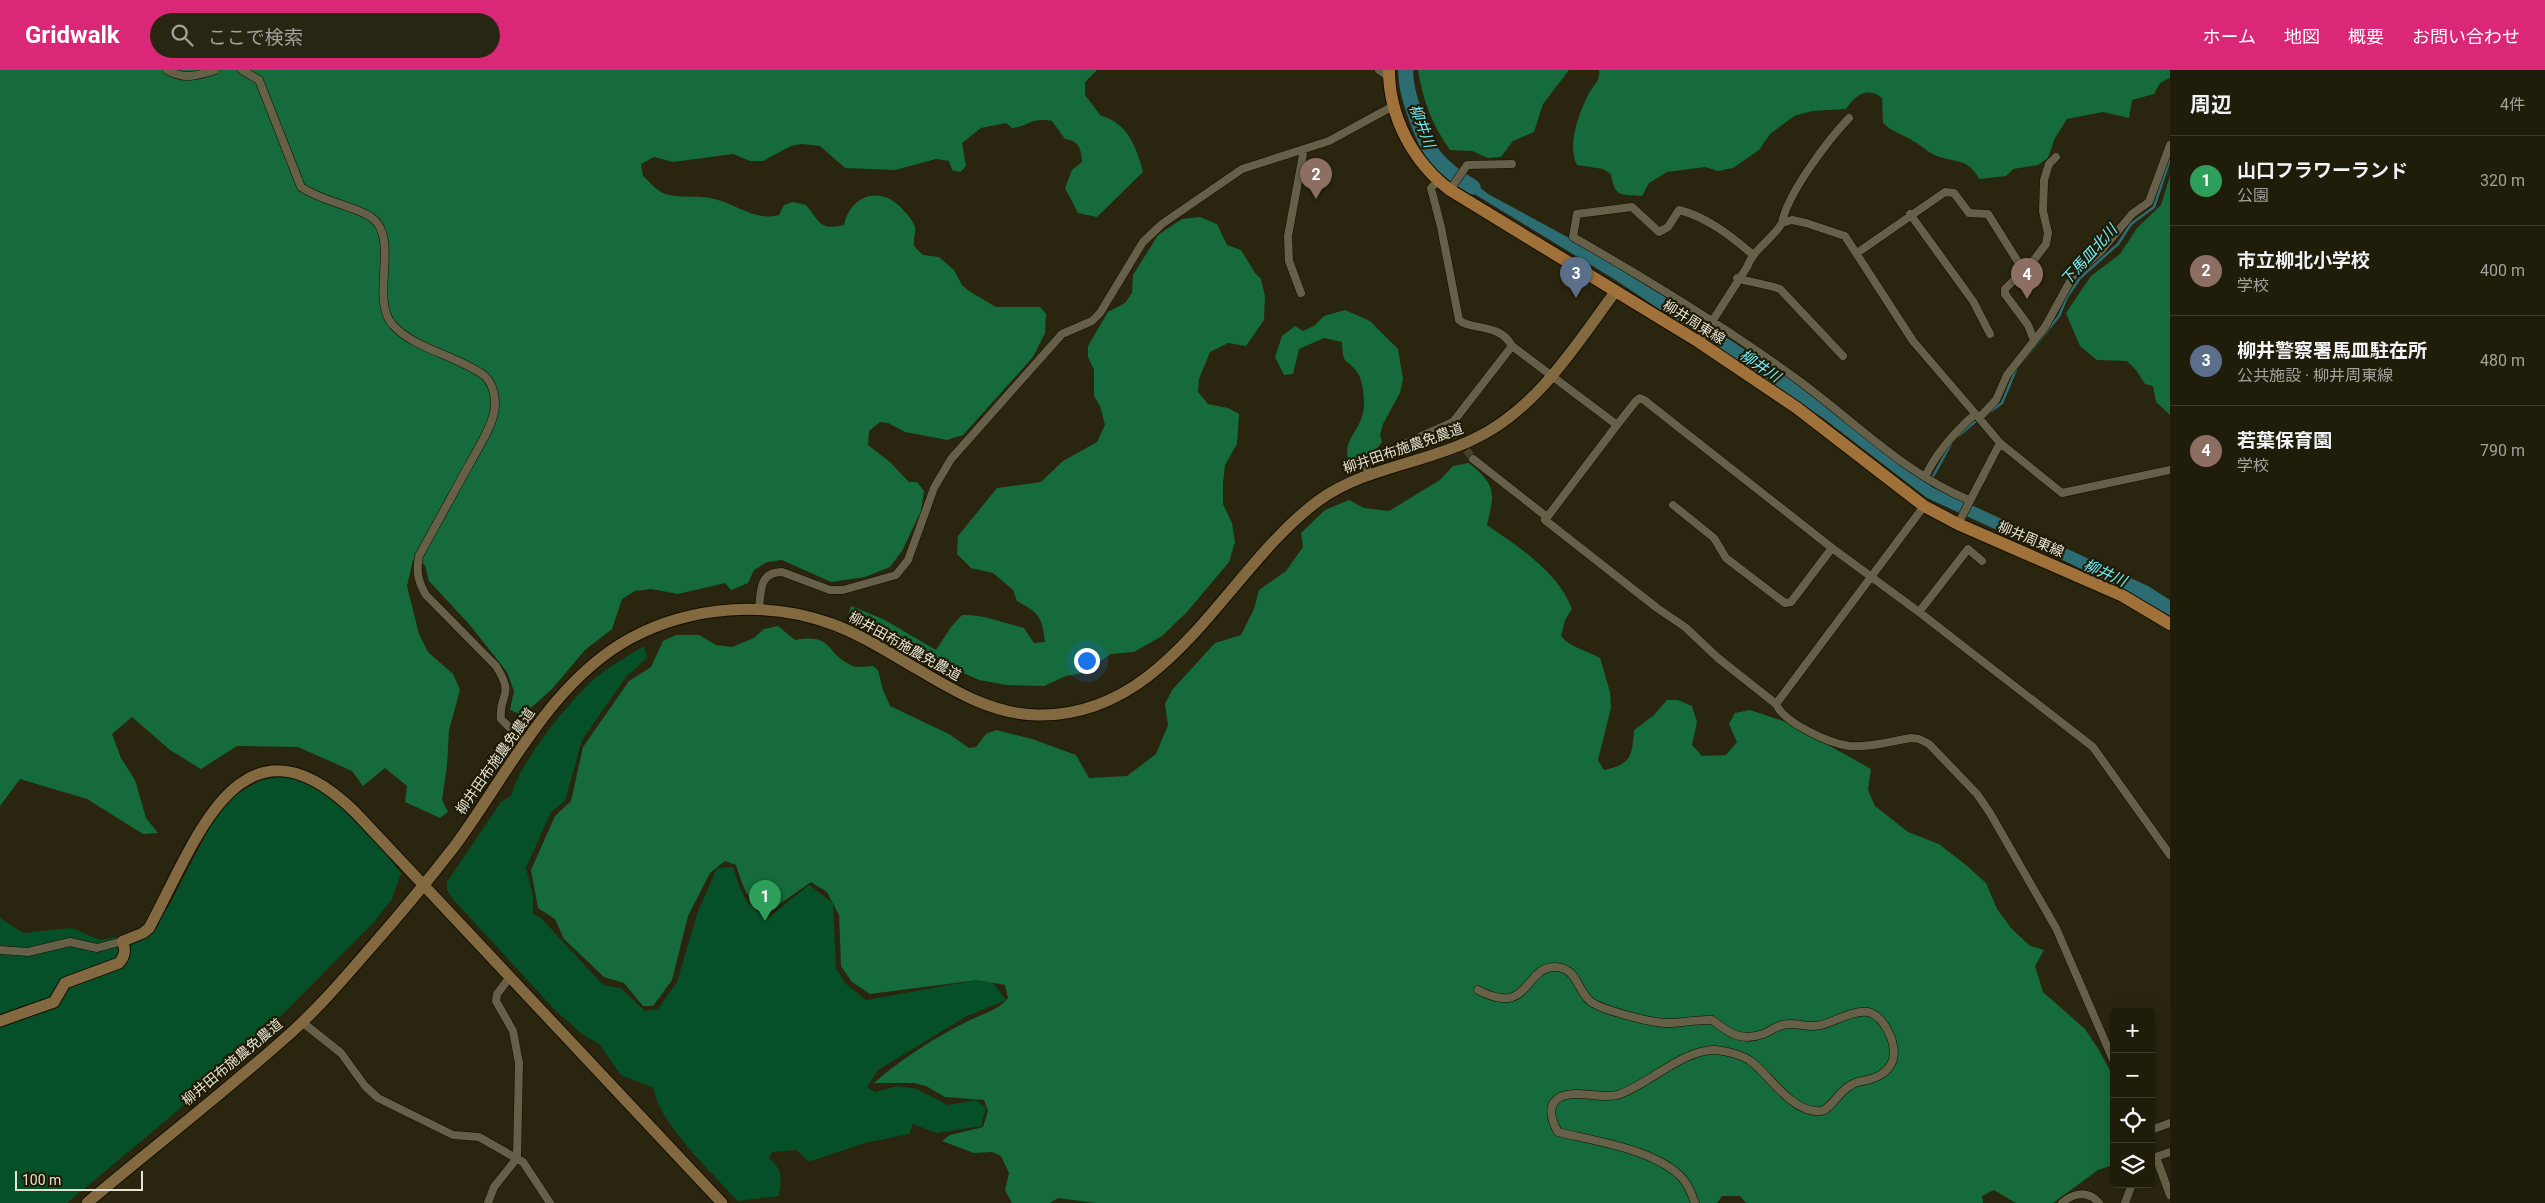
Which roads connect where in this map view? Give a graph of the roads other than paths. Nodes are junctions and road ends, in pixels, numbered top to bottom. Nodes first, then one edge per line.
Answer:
1 (167, 70) edge
2 (214, 70) edge
3 (242, 70) edge
4 (1387, 73) edge
5 (1395, 105) junction
6 (1849, 118) dead end
7 (2170, 145) edge
8 (1304, 149) junction
9 (2056, 158) dead end
10 (1512, 164) dead end
11 (1438, 181) junction
12 (1451, 188) junction
13 (1910, 214) junction
14 (1782, 223) junction
15 (1856, 253) junction
16 (1752, 254) junction
17 (2022, 272) junction
18 (1737, 278) junction
19 (1615, 292) junction
20 (1301, 293) dead end
21 (1711, 323) junction
22 (1990, 334) dead end
23 (1701, 340) junction
24 (2034, 340) junction
25 (1512, 346) junction
26 (1843, 356) dead end
27 (1551, 376) junction
28 (1976, 416) junction
29 (1617, 425) junction
30 (2000, 443) junction
31 (1473, 459) tunnel mouth
32 (2170, 470) edge
33 (1369, 473) junction
34 (1928, 480) junction
35 (1968, 501) junction
36 (1673, 505) dead end
37 (1924, 506) junction
38 (1547, 517) junction
39 (1959, 520) junction
40 (1832, 548) junction
41 (1982, 561) dead end
42 (1871, 577) junction
43 (759, 609) junction
44 (1920, 612) junction
45 (2170, 624) edge
46 (1776, 704) junction
47 (526, 744) junction
48 (2170, 855) edge
49 (423, 885) junction
50 (122, 941) junction
51 (0, 950) edge
52 (510, 977) junction
53 (1478, 990) dead end
54 (0, 1021) edge
55 (302, 1022) junction
56 (2110, 1053) edge
57 (2170, 1123) edge
58 (2155, 1129) edge
59 (2170, 1152) edge
60 (517, 1158) junction
61 (2155, 1158) edge
62 (2155, 1160) edge
63 (2131, 1188) edge
64 (2170, 1195) edge
65 (86, 1203) edge
66 (488, 1203) edge
67 (550, 1203) edge
68 (722, 1203) edge
69 (1695, 1203) edge
70 (2062, 1203) edge
71 (2099, 1203) edge
72 (2125, 1203) edge

1 - 2 street
3 - 47 street
4 - 5 main road, 柳井周東線
5 - 8 street
5 - 11 main road, 柳井周東線
6 - 14 street
7 - 24 street
8 - 20 street
8 - 43 street
9 - 17 street
10 - 12 street
11 - 12 main road, 柳井周東線
11 - 25 street
12 - 19 main road, 柳井周東線
13 - 15 street
13 - 17 street
13 - 22 street
14 - 15 street
14 - 16 street
15 - 28 street
16 - 18 street
16 - 21 street
17 - 24 street
18 - 21 street
18 - 26 street
19 - 23 main road, 柳井周東線
19 - 27 street, 柳井田布施農免農道
21 - 23 street
21 - 34 street
23 - 37 main road, 柳井周東線
24 - 28 street
25 - 27 street
25 - 33 street
27 - 29 street
27 - 33 street, 柳井田布施農免農道
28 - 30 street
28 - 34 street
29 - 38 street
29 - 40 street
30 - 32 street
30 - 35 street
31 - 38 street
33 - 43 street, 柳井田布施農免農道
34 - 35 street
35 - 39 street
36 - 40 street
37 - 39 main road, 柳井周東線
37 - 42 street
38 - 46 street
39 - 45 main road, 柳井周東線
40 - 42 street
41 - 44 street
42 - 44 street
42 - 46 street
43 - 47 street, 柳井田布施農免農道
44 - 48 street
46 - 56 street
47 - 49 street, 柳井田布施農免農道
49 - 50 street
49 - 52 street
49 - 55 street, 柳井田布施農免農道
50 - 51 street
50 - 54 street
52 - 60 street
52 - 68 street
53 - 69 street
55 - 60 street
55 - 65 street, 柳井田布施農免農道
57 - 58 street
59 - 61 street
60 - 66 street
60 - 67 street
62 - 64 street
63 - 72 street
70 - 71 street

